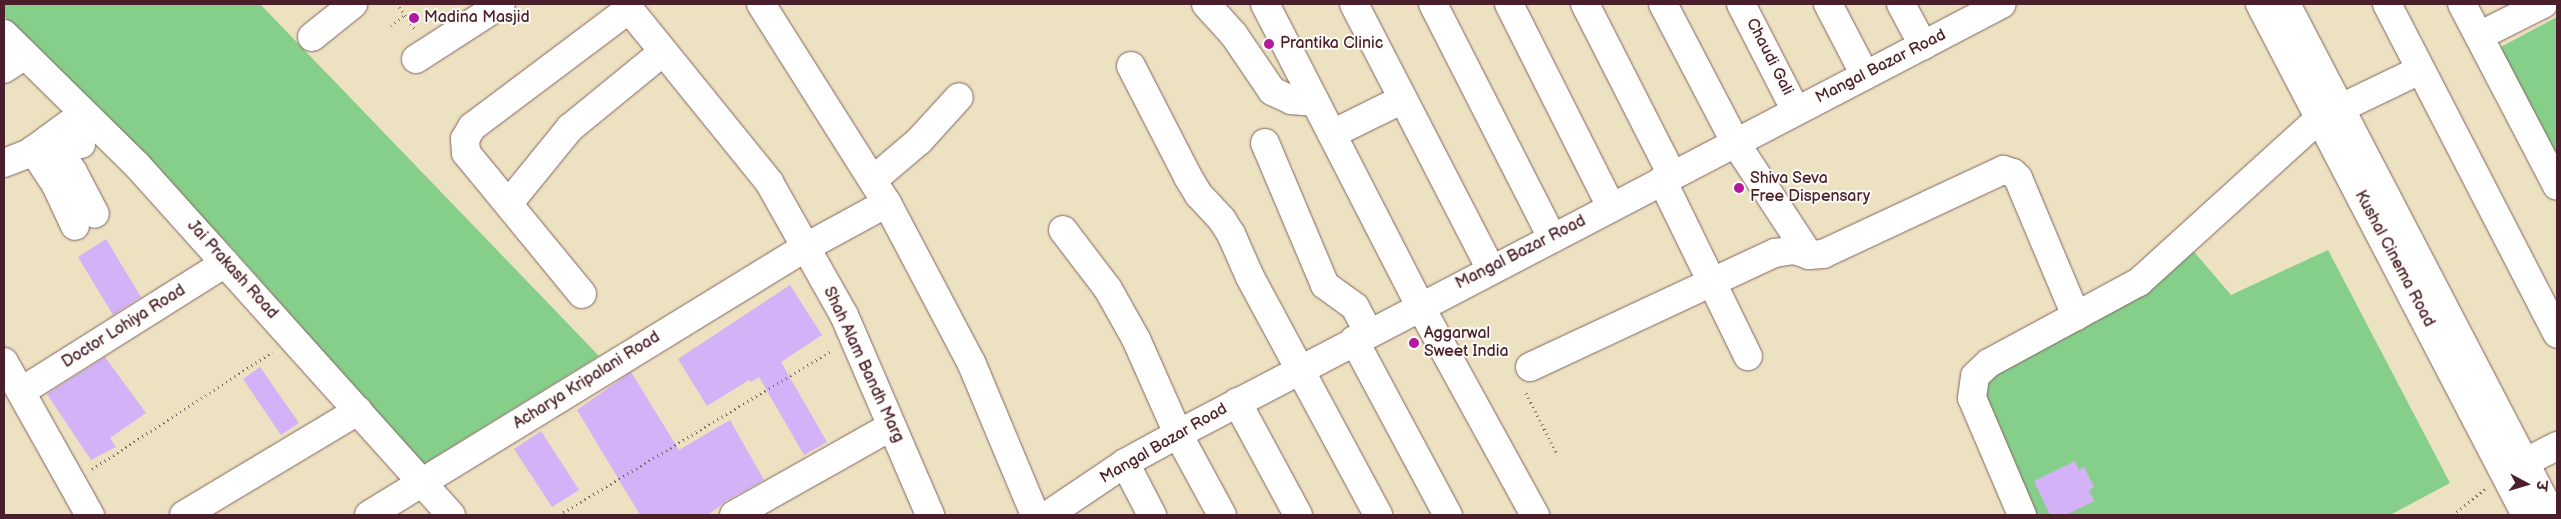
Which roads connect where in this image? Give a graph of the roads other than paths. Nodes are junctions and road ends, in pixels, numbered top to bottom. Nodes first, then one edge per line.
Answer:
1 (353, 4) edge
2 (501, 4) edge
3 (761, 4) edge
4 (1206, 4) edge
5 (1265, 4) edge
6 (1354, 4) edge
7 (1509, 4) edge
8 (1585, 4) edge
9 (1663, 4) edge
10 (1741, 4) edge
11 (1828, 4) edge
12 (1902, 4) edge
13 (2260, 4) edge
14 (2286, 4) edge
15 (2387, 4) edge
16 (2462, 4) edge
17 (1436, 5) edge
18 (2539, 5) edge
19 (1992, 6) edge
20 (627, 7) edge
21 (4, 34) edge
22 (2479, 36) junction
23 (312, 37) dead end
24 (1923, 45) junction
25 (663, 52) junction
26 (416, 59) dead end
27 (14, 62) edge
28 (1131, 66) dead end
29 (2420, 70) junction
30 (1865, 75) junction
31 (958, 97) dead end
32 (1403, 99) junction
33 (1315, 102) junction
34 (1796, 111) junction
35 (2330, 113) junction
36 (63, 134) junction
37 (1332, 134) junction
38 (1735, 142) junction
39 (1265, 143) dead end
40 (4, 164) edge
41 (2555, 177) edge
42 (1667, 178) junction
43 (873, 180) junction
44 (509, 203) junction
45 (887, 203) junction
46 (1611, 207) junction
47 (85, 220) dead end
48 (1063, 230) dead end
49 (1552, 238) junction
50 (806, 247) junction
51 (1809, 255) junction
52 (225, 263) junction
53 (1491, 269) junction
54 (1712, 282) junction
55 (582, 294) dead end
56 (1420, 306) junction
57 (2076, 316) junction
58 (2557, 334) edge
59 (1361, 336) junction
60 (1748, 356) dead end
61 (4, 362) edge
62 (1300, 369) junction
63 (1528, 379) road end
64 (22, 391) junction
65 (1237, 402) junction
66 (358, 411) junction
67 (892, 426) junction
68 (1178, 434) junction
69 (2557, 446) edge
70 (1124, 463) junction
71 (2515, 468) junction
72 (422, 483) junction
73 (90, 515) edge
74 (184, 515) edge
75 (369, 515) edge
76 (451, 515) edge
77 (734, 515) edge
78 (930, 515) edge
79 (1036, 515) edge
80 (1048, 515) edge
81 (1152, 515) edge
82 (1222, 515) edge
83 (1298, 515) edge
84 (1378, 515) edge
85 (1448, 515) edge
86 (1535, 515) edge
87 (2022, 515) edge
88 (2526, 515) edge
89 (2552, 515) edge

1 - 23 street
2 - 26 street
3 - 43 street
4 - 33 street
5 - 33 street
6 - 32 street
7 - 46 street
8 - 42 street
9 - 38 street
10 - 34 street, Chaudi Gali
11 - 30 street
12 - 24 street
13 - 35 street, Kushal Cinema Road
14 - 35 street, Kushal Cinema Road
15 - 29 street
16 - 22 street
17 - 49 street
18 - 22 street
19 - 24 street, Mangal Bazar Road
20 - 25 street, Shah Alam Bandh Marg
20 - 44 street
21 - 27 street, Jai Prakash Road
22 - 41 street
24 - 30 street, Mangal Bazar Road
25 - 44 street
25 - 50 street, Shah Alam Bandh Marg
27 - 36 street, Jai Prakash Road
28 - 62 street
29 - 35 street
29 - 58 street
30 - 34 street, Mangal Bazar Road
31 - 43 street
32 - 37 street
32 - 53 street
33 - 37 street
34 - 38 street, Mangal Bazar Road
35 - 57 street
35 - 71 street, Kushal Cinema Road
36 - 40 street
36 - 47 street
36 - 52 street, Jai Prakash Road
37 - 56 street
38 - 42 street, Mangal Bazar Road
38 - 51 street
39 - 59 street
42 - 46 street, Mangal Bazar Road
42 - 54 street
43 - 45 street
44 - 55 street
45 - 50 street, Acharya Kripalani Road
45 - 79 street
46 - 49 street, Mangal Bazar Road
48 - 68 street
49 - 53 street, Mangal Bazar Road
50 - 67 street, Shah Alam Bandh Marg
50 - 72 street, Acharya Kripalani Road
51 - 54 street
51 - 57 street
52 - 64 street, Doctor Lohiya Road
52 - 66 street, Jai Prakash Road
53 - 56 street, Mangal Bazar Road
54 - 60 street
54 - 63 street
56 - 59 street, Mangal Bazar Road
56 - 86 street
57 - 87 street
59 - 62 street, Mangal Bazar Road
59 - 85 street
61 - 64 street
62 - 65 street, Mangal Bazar Road
62 - 84 street
64 - 73 street
65 - 68 street, Mangal Bazar Road
65 - 83 street
66 - 72 street, Jai Prakash Road
66 - 74 street
67 - 77 street
67 - 78 street, Shah Alam Bandh Marg
68 - 70 street, Mangal Bazar Road
68 - 82 street
69 - 71 street
70 - 80 street, Mangal Bazar Road
70 - 81 street
71 - 88 street, Kushal Cinema Road
71 - 89 street, Kushal Cinema Road
72 - 75 street, Acharya Kripalani Road
72 - 76 street, Jai Prakash Road

